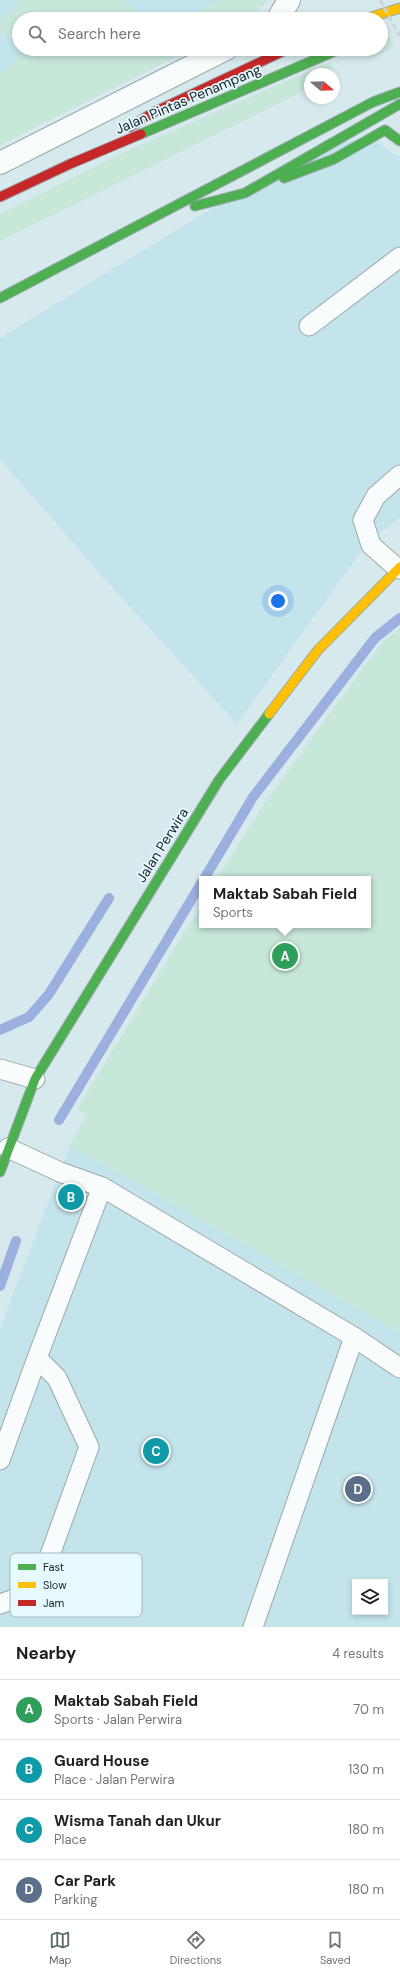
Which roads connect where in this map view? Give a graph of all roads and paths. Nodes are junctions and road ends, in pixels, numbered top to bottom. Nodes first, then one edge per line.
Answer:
1 (289, 0) edge
2 (400, 8) edge
3 (282, 12) edge
4 (388, 13) edge
5 (212, 56) edge
6 (273, 56) edge
7 (324, 56) edge
8 (400, 92) edge
9 (400, 104) edge
10 (400, 141) edge
11 (0, 163) edge
12 (70, 164) junction
13 (245, 193) junction
14 (0, 197) edge
15 (161, 214) junction
16 (400, 257) edge
17 (0, 298) edge
18 (309, 326) dead end
19 (400, 475) edge
20 (399, 568) edge
21 (0, 1069) edge
22 (35, 1079) junction
23 (8, 1148) junction
24 (0, 1172) edge
25 (102, 1187) junction
26 (354, 1337) junction
27 (37, 1358) junction
28 (400, 1368) edge
29 (0, 1460) edge
30 (51, 1553) edge
31 (10, 1600) edge
32 (0, 1604) edge
33 (252, 1627) edge

1 - 3 street
2 - 4 main road
5 - 11 street
6 - 12 main road, Jalan Pintas Penampang
7 - 12 main road, Jalan Pintas Penampang
8 - 15 main road
9 - 13 main road
10 - 13 main road
12 - 14 main road, Jalan Pintas Penampang
13 - 15 main road
15 - 17 main road
16 - 18 lane
19 - 20 lane
20 - 22 main road, Jalan Perwira
21 - 22 lane
22 - 23 main road, Jalan Perwira
23 - 24 main road, Jalan Perwira
23 - 25 lane
25 - 26 lane
25 - 27 lane
26 - 28 lane
26 - 33 lane
27 - 29 lane
27 - 30 lane
31 - 32 lane

